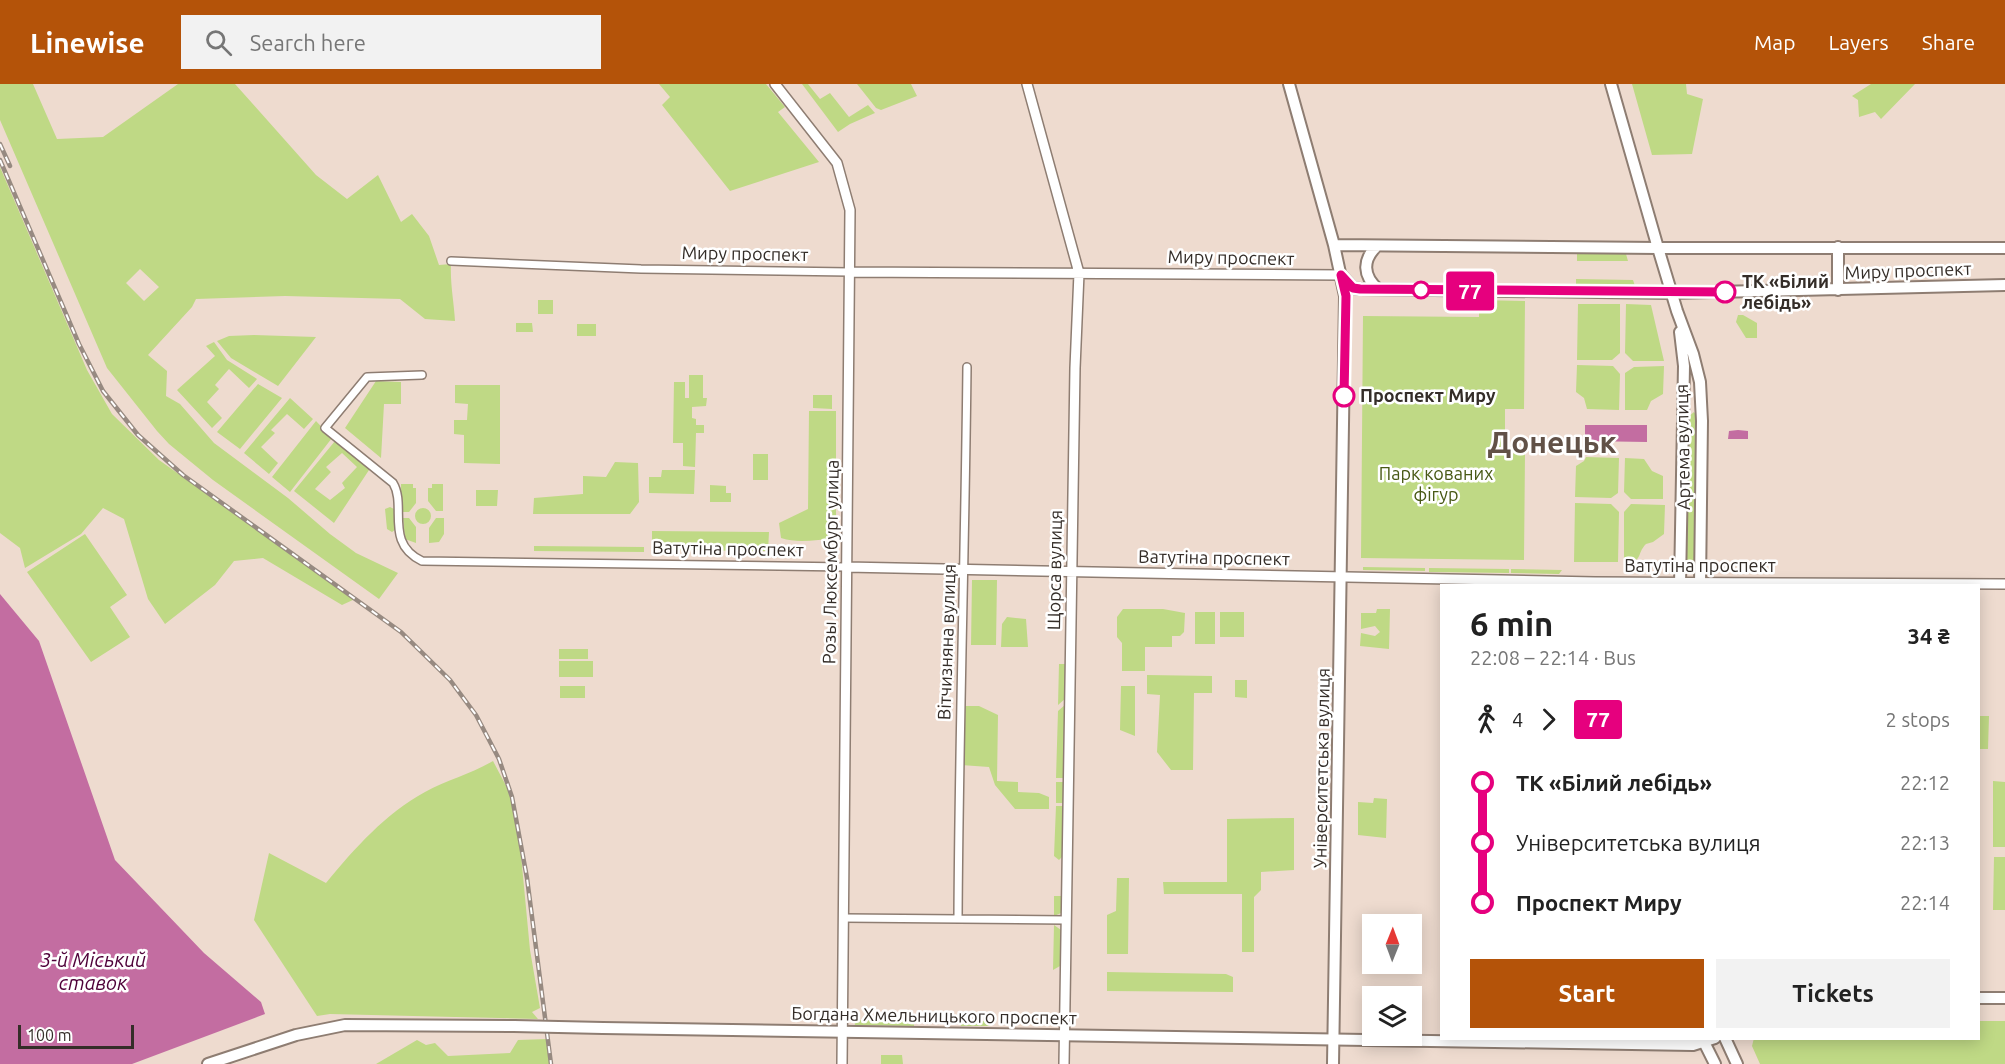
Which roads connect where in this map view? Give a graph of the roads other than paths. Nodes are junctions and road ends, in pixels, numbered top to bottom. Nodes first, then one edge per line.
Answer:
1 (775, 84) edge
2 (1027, 84) edge
3 (1289, 84) edge
4 (1611, 84) edge
5 (1334, 245) junction
6 (1377, 246) junction
7 (1838, 247) junction
8 (2005, 248) edge
9 (1658, 249) junction
10 (451, 261) dead end
11 (850, 272) junction
12 (1079, 273) junction
13 (1341, 275) junction
14 (2005, 285) edge
15 (1378, 290) junction
16 (1838, 290) junction
17 (1671, 293) junction
18 (1677, 311) junction
19 (967, 367) dead end
20 (422, 375) dead end
21 (1683, 421) junction
22 (1702, 421) junction
23 (846, 567) junction
24 (964, 569) junction
25 (1072, 572) junction
26 (1342, 577) junction
27 (1680, 584) edge
28 (1700, 584) edge
29 (2005, 584) edge
30 (844, 918) junction
31 (958, 919) junction
32 (1066, 920) junction
33 (1980, 998) edge
34 (2005, 998) edge
35 (842, 1031) junction
36 (1064, 1035) junction
37 (1334, 1038) junction
38 (1677, 1040) edge
39 (1703, 1040) edge
40 (1726, 1040) edge
41 (1666, 1045) junction
42 (207, 1064) edge
43 (842, 1064) edge
44 (1064, 1064) edge
45 (1334, 1064) edge
46 (1715, 1064) edge
47 (1737, 1064) edge

1 - 11 street, Розы Люксембург улица
2 - 12 street, Щорса вулиця
3 - 5 main road, Університетська вулиця
4 - 9 main road, Артема вулиця
5 - 6 main road, Миру проспект
5 - 13 main road, Університетська вулиця
6 - 9 main road, Миру проспект
6 - 15 main road
7 - 8 main road, Миру проспект
7 - 9 main road, Миру проспект
7 - 16 main road
9 - 17 main road, Артема вулиця
10 - 11 street, Миру проспект
11 - 12 street, Миру проспект
11 - 23 street, Розы Люксембург улица
12 - 13 street, Миру проспект
12 - 25 street, Щорса вулиця
13 - 15 main road, Миру проспект
13 - 26 main road, Університетська вулиця
14 - 16 main road, Миру проспект
15 - 17 main road, Миру проспект
16 - 17 main road, Миру проспект
17 - 18 main road, Артема вулиця
18 - 21 main road, Артема вулиця
18 - 22 main road, Артема вулиця
19 - 24 street, Вітчизняна вулиця
20 - 23 street, Ватутіна проспект
21 - 22 main road
21 - 27 main road, Артема вулиця
22 - 28 main road, Артема вулиця
23 - 24 street, Ватутіна проспект
23 - 30 street, Розы Люксембург улица
24 - 25 street, Ватутіна проспект
24 - 31 street, Вітчизняна вулиця
25 - 26 street, Ватутіна проспект
25 - 32 street, Щорса вулиця
26 - 27 street, Ватутіна проспект
26 - 37 main road, Університетська вулиця
27 - 28 street, Ватутіна проспект
28 - 29 street, Ватутіна проспект
30 - 31 street
30 - 35 street, Розы Люксембург улица
31 - 32 street
32 - 36 street, Щорса вулиця
33 - 34 main road
35 - 36 main road, Богдана Хмельницького проспект
35 - 42 main road, Богдана Хмельницького проспект, bridge
35 - 43 street, Розы Люксембург улица
36 - 37 main road, Богдана Хмельницького проспект
36 - 44 street, Щорса вулиця
37 - 41 main road, Богдана Хмельницького проспект
37 - 45 main road, Університетська вулиця
38 - 41 main road, Богдана Хмельницького проспект
39 - 41 main road, Богдана Хмельницького проспект
39 - 46 main road
40 - 47 main road

